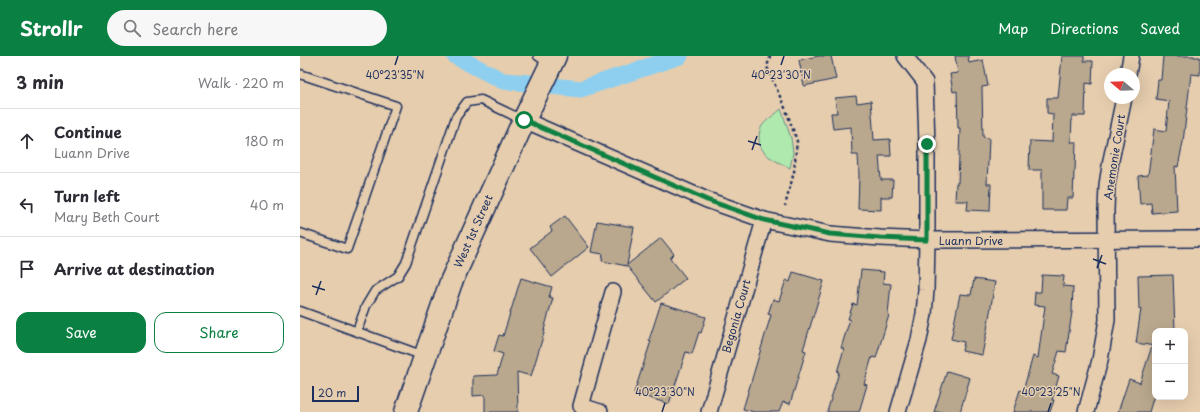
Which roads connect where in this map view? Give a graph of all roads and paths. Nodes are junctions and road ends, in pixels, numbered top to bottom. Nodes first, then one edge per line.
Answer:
1 (770, 56) edge
2 (905, 56) edge
3 (1131, 56) edge
4 (552, 58) edge
5 (1129, 68) edge
6 (300, 74) edge
7 (1123, 104) edge
8 (524, 120) junction
9 (784, 206) dead end
10 (764, 220) junction
11 (300, 233) edge
12 (1106, 239) junction
13 (1200, 239) edge
14 (927, 240) junction
15 (613, 292) dead end
16 (300, 311) edge
17 (357, 332) junction
18 (425, 356) junction
19 (406, 412) edge
20 (600, 412) edge
21 (709, 412) edge
22 (898, 412) edge
23 (1086, 412) edge

1 - 9 path
2 - 14 street
3 - 5 street
4 - 8 main road, West 1st Street
6 - 11 lane
7 - 12 street, Anemonie Court
8 - 10 street, Luann Drive
8 - 17 lane
8 - 18 main road, West 1st Street
10 - 14 street, Luann Drive
10 - 21 street, Begonia Court
12 - 13 street, Luann Drive
12 - 14 street, Luann Drive
12 - 23 street, Anemonie Court
14 - 22 street
15 - 20 street
16 - 17 lane
17 - 18 lane
18 - 19 main road, West 1st Street

